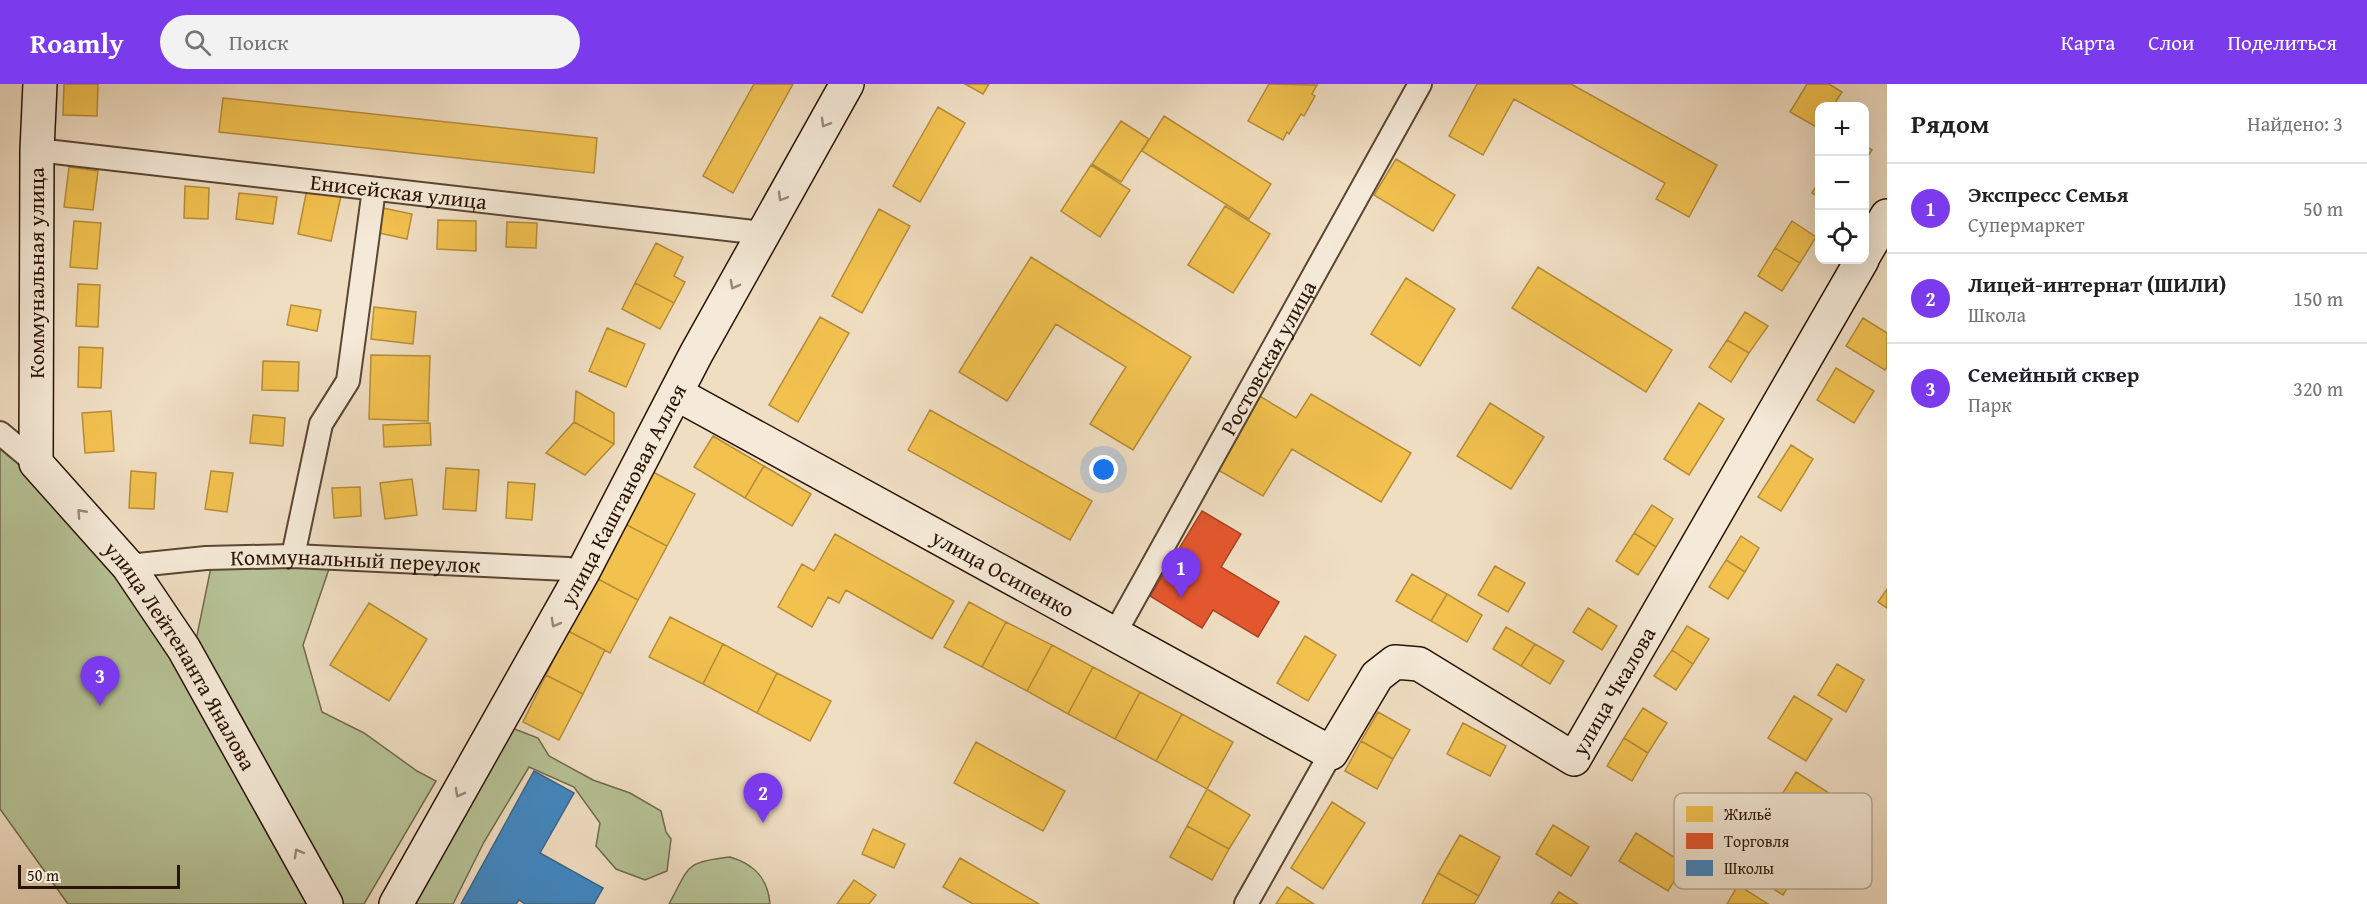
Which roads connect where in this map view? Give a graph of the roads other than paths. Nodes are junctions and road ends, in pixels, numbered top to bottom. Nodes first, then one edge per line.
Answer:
1 (40, 84) edge
2 (847, 84) edge
3 (1420, 84) edge
4 (37, 150) junction
5 (374, 189) junction
6 (1887, 216) edge
7 (762, 233) junction
8 (1869, 247) edge
9 (1860, 264) edge
10 (677, 394) junction
11 (0, 433) edge
12 (36, 463) junction
13 (293, 556) junction
14 (128, 566) junction
15 (583, 572) junction
16 (1115, 633) junction
17 (1331, 753) junction
18 (326, 904) edge
19 (396, 904) edge
20 (1246, 904) edge

1 - 4 street, Коммунальная улица
2 -> 7 street, улица Каштановая Аллея
3 - 16 street, Ростовская улица
4 - 5 street, Енисейская улица
4 - 12 street, Коммунальная улица
5 - 7 street, Енисейская улица
5 - 13 street
6 - 8 street
7 -> 10 street, улица Каштановая Аллея
9 - 17 street, улица Чкалова
10 - 15 street, улица Каштановая Аллея
10 - 16 street, улица Осипенко
11 - 12 street, улица Лейтенанта Яналова
14 -> 12 street, улица Лейтенанта Яналова
13 - 14 street, Коммунальный переулок
13 - 15 street, Коммунальный переулок
18 -> 14 street, улица Лейтенанта Яналова
15 -> 19 street, улица Каштановая Аллея
16 - 17 street, улица Осипенко
17 - 20 street, улица Чкалова

